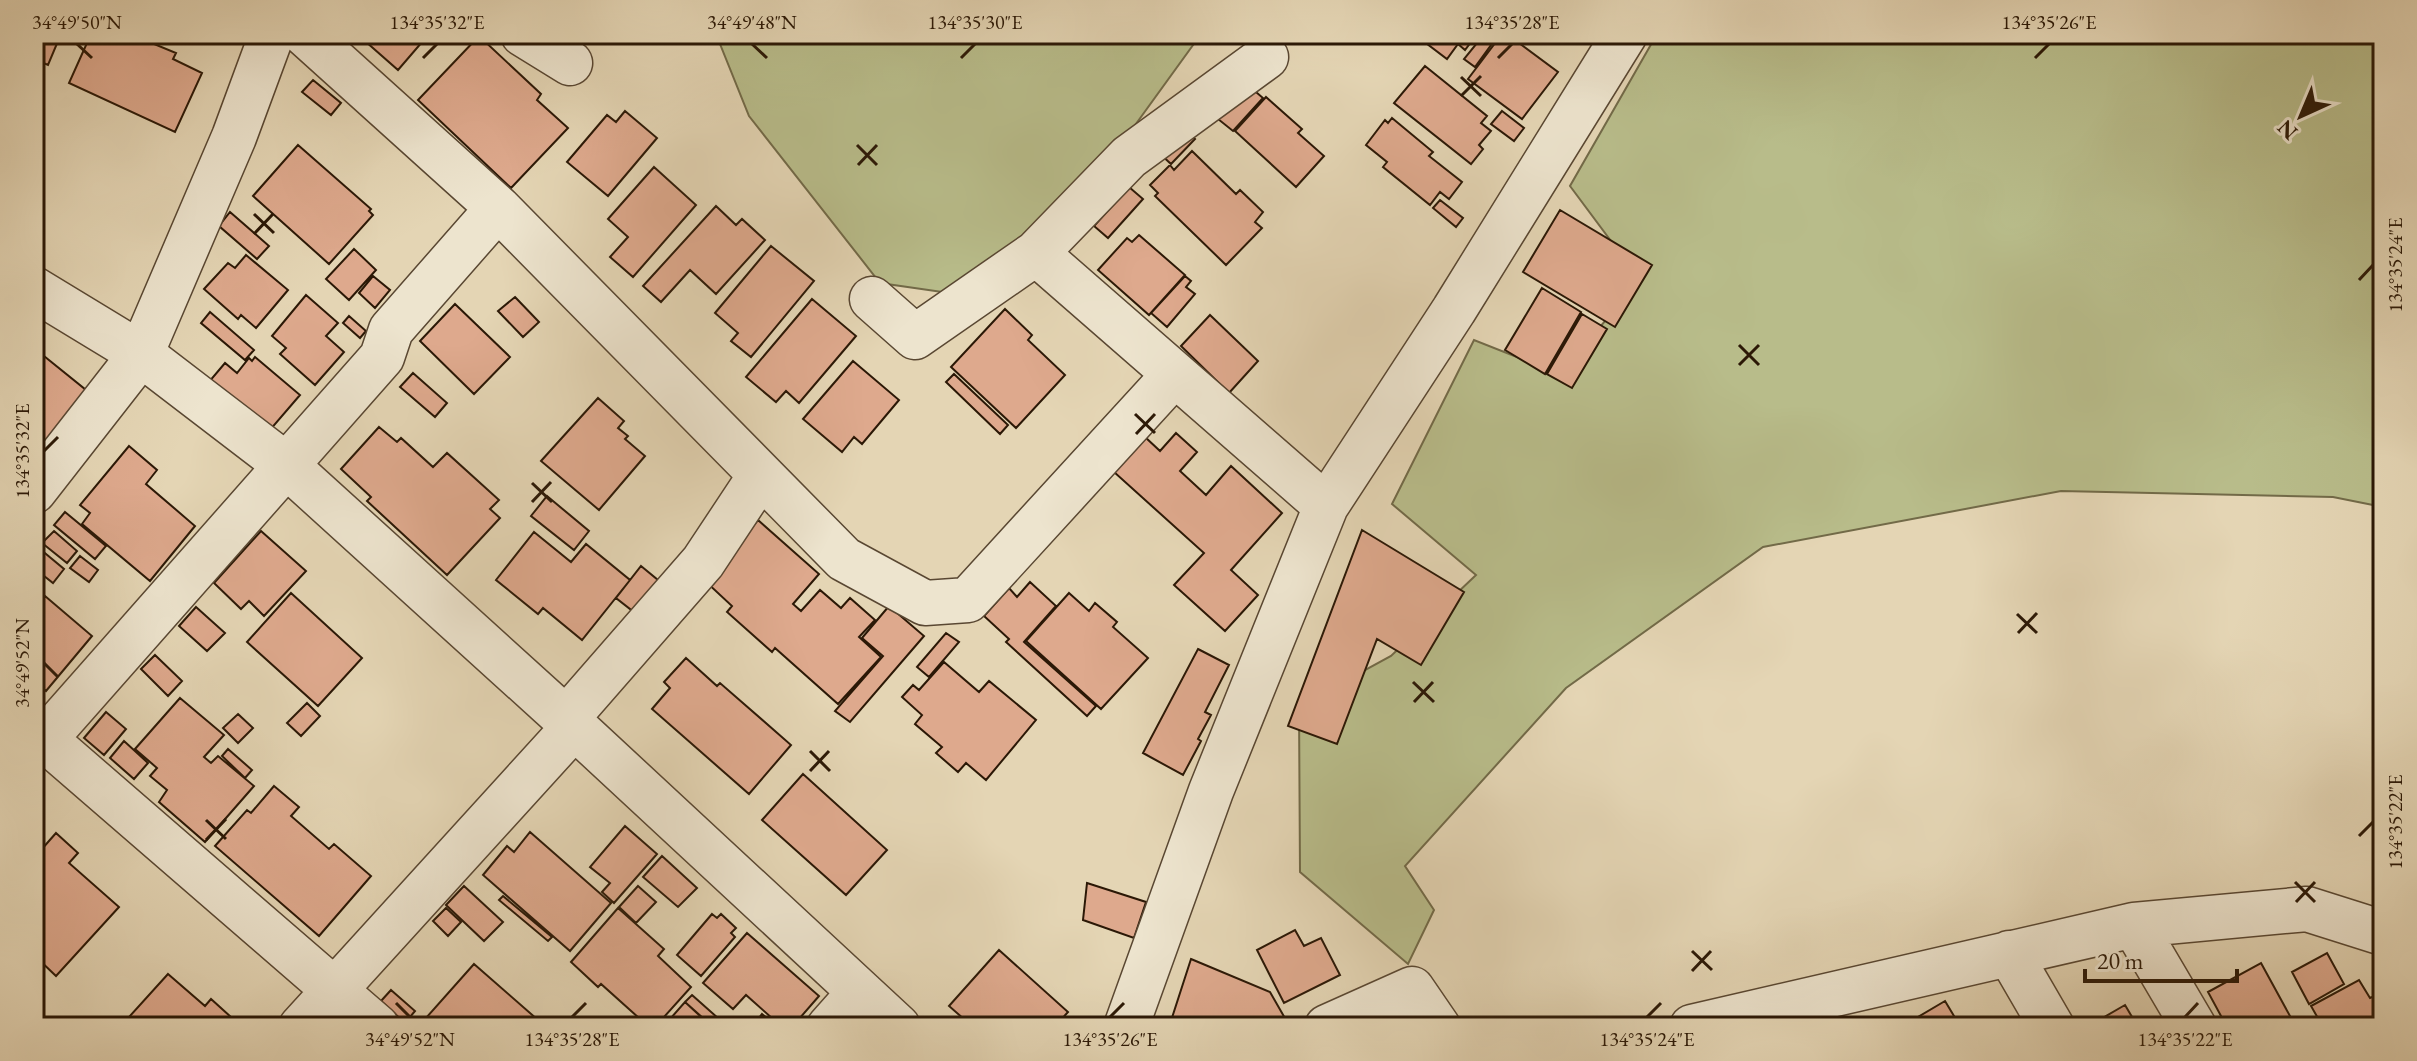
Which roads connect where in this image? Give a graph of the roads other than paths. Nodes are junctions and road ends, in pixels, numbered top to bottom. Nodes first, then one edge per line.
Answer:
1 (272, 34) edge
2 (305, 34) edge
3 (523, 34) edge
4 (1609, 40) edge
5 (1266, 57) dead end
6 (570, 63) dead end
7 (498, 208) junction
8 (1036, 253) junction
9 (34, 289) edge
10 (872, 299) dead end
11 (141, 354) junction
12 (1173, 376) junction
13 (286, 465) junction
14 (760, 476) junction
15 (34, 491) edge
16 (1326, 506) junction
17 (570, 723) junction
18 (39, 735) edge
19 (2134, 925) junction
20 (2383, 933) edge
21 (2009, 953) junction
22 (335, 989) junction
23 (860, 992) junction
24 (301, 1027) edge
25 (377, 1027) edge
26 (829, 1027) edge
27 (898, 1027) edge
28 (1126, 1027) edge
29 (1327, 1027) edge
30 (1438, 1027) edge
31 (1692, 1027) edge
32 (2052, 1027) edge
33 (2194, 1027) edge

1 - 11 street
2 - 7 street
3 - 6 street
4 - 16 street
5 - 8 street
7 - 13 street
7 - 14 street
8 - 10 street
8 - 12 street
9 - 11 street
11 - 13 street
11 - 15 street
12 - 14 street
12 - 16 street
13 - 17 street
13 - 18 street
14 - 17 street
16 - 28 street
17 - 22 street
17 - 23 street
18 - 22 street
19 - 20 street
19 - 21 street
19 - 33 street
21 - 31 street
21 - 32 street
22 - 24 street
22 - 25 street
23 - 26 street
23 - 27 street
29 - 30 street

